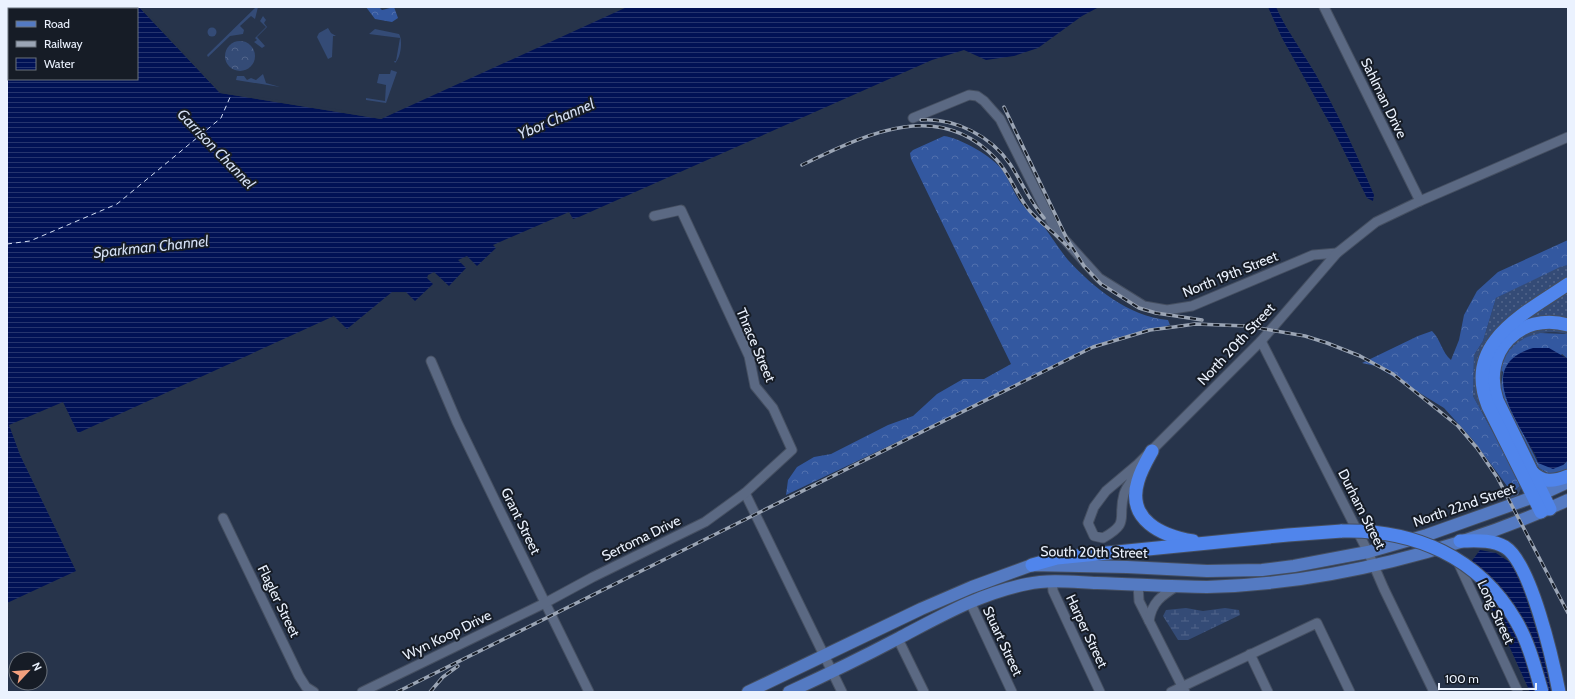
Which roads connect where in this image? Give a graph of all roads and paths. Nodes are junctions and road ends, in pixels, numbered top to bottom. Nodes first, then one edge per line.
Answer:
1 (1324, 7) edge
2 (913, 118) dead end
3 (1568, 137) edge
4 (1420, 201) junction
5 (654, 216) dead end
6 (1337, 253) junction
7 (1568, 284) edge
8 (1568, 326) edge
9 (1261, 341) junction
10 (431, 361) dead end
11 (1152, 450) junction
12 (1532, 471) junction
13 (1568, 476) edge
14 (1568, 482) edge
15 (746, 493) junction
16 (1538, 495) junction
17 (1568, 500) edge
18 (1545, 510) junction
19 (223, 518) dead end
20 (1203, 543) junction
21 (1454, 543) junction
22 (1368, 552) junction
23 (1032, 565) junction
24 (1374, 565) junction
25 (1256, 570) junction
26 (1052, 581) junction
27 (1138, 584) junction
28 (1177, 586) junction
29 (970, 602) junction
30 (545, 603) junction
31 (953, 609) junction
32 (908, 614) junction
33 (1149, 622) junction
34 (898, 639) junction
35 (1250, 654) junction
36 (825, 655) junction
37 (833, 672) junction
38 (1183, 689) edge
39 (314, 692) edge
40 (362, 692) edge
41 (590, 692) edge
42 (748, 692) edge
43 (789, 692) edge
44 (842, 692) edge
45 (924, 692) edge
46 (1012, 692) edge
47 (1100, 692) edge
48 (1171, 692) edge
49 (1268, 692) edge
50 (1350, 692) edge
51 (1434, 692) edge
52 (1518, 692) edge
53 (1542, 692) edge
54 (1559, 692) edge

1 - 4 street, Sahlman Drive
2 - 6 street, North 19th Street
3 - 4 street
4 - 6 street
5 - 15 street, Thrace Street
6 - 9 street, North 20th Street
7 - 16 highway
8 - 12 highway
9 - 11 street, North 20th Street
9 - 22 street, Durham Street
10 - 30 street, Grant Street
11 - 11 street, North 20th Street
11 - 20 highway
12 - 13 highway
12 - 16 highway
14 - 16 main road, North 22nd Street
15 - 30 street, Sertoma Drive
15 - 36 street
16 - 18 highway
16 - 22 main road, North 22nd Street
17 - 18 main road
18 - 21 main road
19 - 39 street, Flagler Street
20 - 23 highway
20 - 53 highway, bridge
21 - 24 main road
21 - 52 street, Long Street
21 - 54 highway
22 - 24 street, Durham Street
22 - 25 main road, South 20th Street
23 - 25 main road, South 20th Street
23 - 32 main road, South 20th Street
24 - 28 main road
24 - 51 street, Durham Street
25 - 27 main road
26 - 27 main road
26 - 29 main road
26 - 47 street, Harper Street
27 - 28 main road
27 - 33 street
28 - 33 street
29 - 31 main road
29 - 46 street, Stuart Street
30 - 40 street, Wyn Koop Drive
30 - 41 street, Grant Street
31 - 32 main road
31 - 34 main road
32 - 36 main road, South 20th Street
33 - 38 street
34 - 37 main road
34 - 45 street
35 - 38 street
35 - 49 street
35 - 50 street
36 - 37 street
36 - 42 main road, South 20th Street
37 - 43 main road
37 - 44 street
38 - 48 street

